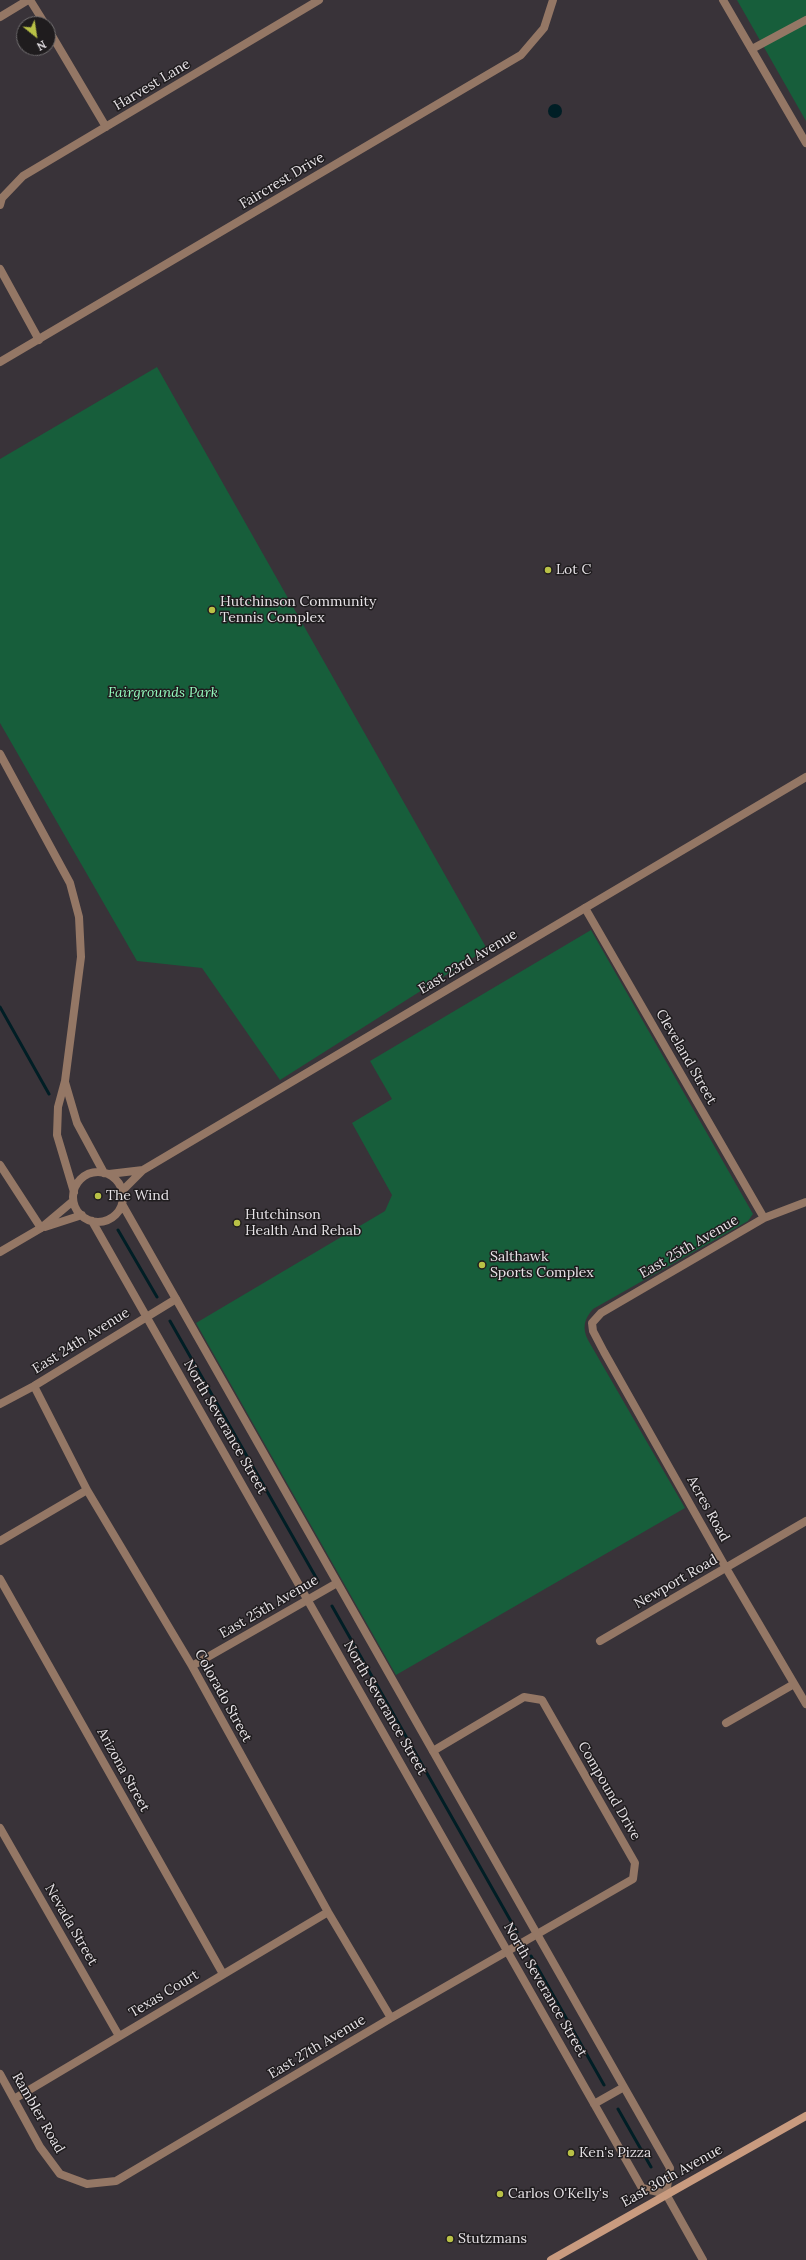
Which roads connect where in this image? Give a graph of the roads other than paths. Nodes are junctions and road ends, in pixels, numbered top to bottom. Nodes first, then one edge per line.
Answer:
1 (29, 0) edge
2 (319, 0) edge
3 (553, 0) edge
4 (723, 0) edge
5 (40, 16) edge
6 (0, 17) edge
7 (806, 20) edge
8 (56, 43) edge
9 (752, 48) junction
10 (106, 127) junction
11 (806, 143) edge
12 (1, 200) edge
13 (0, 269) edge
14 (39, 340) junction
15 (0, 362) edge
16 (0, 754) edge
17 (806, 777) edge
18 (585, 908) junction
19 (65, 1081) junction
20 (0, 1165) edge
21 (143, 1170) junction
22 (106, 1173) junction
23 (122, 1191) junction
24 (74, 1192) junction
25 (74, 1201) junction
26 (806, 1202) edge
27 (122, 1204) junction
28 (82, 1215) junction
29 (764, 1218) junction
30 (92, 1221) junction
31 (41, 1228) junction
32 (0, 1252) edge
33 (176, 1299) junction
34 (147, 1316) junction
35 (592, 1323) joint
36 (34, 1386) junction
37 (0, 1404) edge
38 (87, 1490) junction
39 (806, 1521) edge
40 (0, 1541) edge
41 (726, 1568) junction
42 (0, 1579) edge
43 (337, 1583) junction
44 (308, 1600) junction
45 (600, 1641) dead end
46 (192, 1666) junction
47 (794, 1684) junction
48 (806, 1704) edge
49 (726, 1723) dead end
50 (433, 1751) junction
51 (0, 1828) edge
52 (328, 1912) junction
53 (537, 1934) junction
54 (508, 1951) junction
55 (223, 1974) junction
56 (391, 2018) junction
57 (119, 2036) junction
58 (0, 2074) edge
59 (624, 2087) junction
60 (14, 2099) junction
61 (594, 2104) junction
62 (806, 2116) edge
63 (140, 2168) joint
64 (666, 2194) junction
65 (550, 2260) edge
66 (703, 2260) edge

1 - 5 street
1 - 6 street
2 - 10 street, Harvest Lane
3 - 14 street, Faircrest Drive
4 - 9 street
7 - 9 street
8 - 10 street
9 - 11 street
10 - 12 street, Harvest Lane
13 - 14 street
14 - 15 street, Faircrest Drive
16 - 19 street
17 - 18 street, East 23rd Avenue
18 - 21 street, East 23rd Avenue
18 - 29 street, Cleveland Street
19 - 22 street
19 - 24 street
20 - 31 street
21 - 22 street, East 23rd Avenue
21 - 23 street, East 23rd Avenue
22 - 23 street
22 - 24 street
23 - 27 street
24 - 25 street
25 - 28 street
25 - 31 street
26 - 29 street, East 25th Avenue
27 - 30 street
27 - 33 street, North Severance Street
28 - 30 street
28 - 31 street
29 - 35 street, East 25th Avenue
30 - 34 street, North Severance Street
31 - 32 street
33 - 34 street, East 24th Avenue
33 - 43 street, North Severance Street
34 - 36 street, East 24th Avenue
34 - 44 street, North Severance Street
35 - 41 street, Acres Road
36 - 37 street, East 24th Avenue
36 - 38 street, Colorado Street
38 - 40 street
38 - 46 street, Colorado Street
39 - 41 street, Newport Road
41 - 45 street, Newport Road
41 - 47 street, Acres Road
42 - 55 street, Arizona Street
43 - 44 street, East 25th Avenue
43 - 50 street, North Severance Street
44 - 46 street, East 25th Avenue
44 - 54 street, North Severance Street
46 - 52 street, Colorado Street
47 - 48 street, Acres Road
47 - 49 street
50 - 53 street, North Severance Street
50 - 53 street, Compound Drive
51 - 57 street, Nevada Street
52 - 55 street, Texas Court
52 - 56 street, Colorado Street
53 - 54 street, Compound Drive
53 - 59 street, North Severance Street
54 - 56 street, East 27th Avenue
54 - 61 street, North Severance Street
55 - 57 street, Texas Court
56 - 63 street, East 27th Avenue
57 - 60 street, Texas Court
58 - 60 street, Rambler Road
59 - 61 street
59 - 64 street, North Severance Street
60 - 63 street, Rambler Road
61 - 64 street, North Severance Street
62 - 64 main road, East 30th Avenue
64 - 65 main road, East 30th Avenue
64 - 66 street

